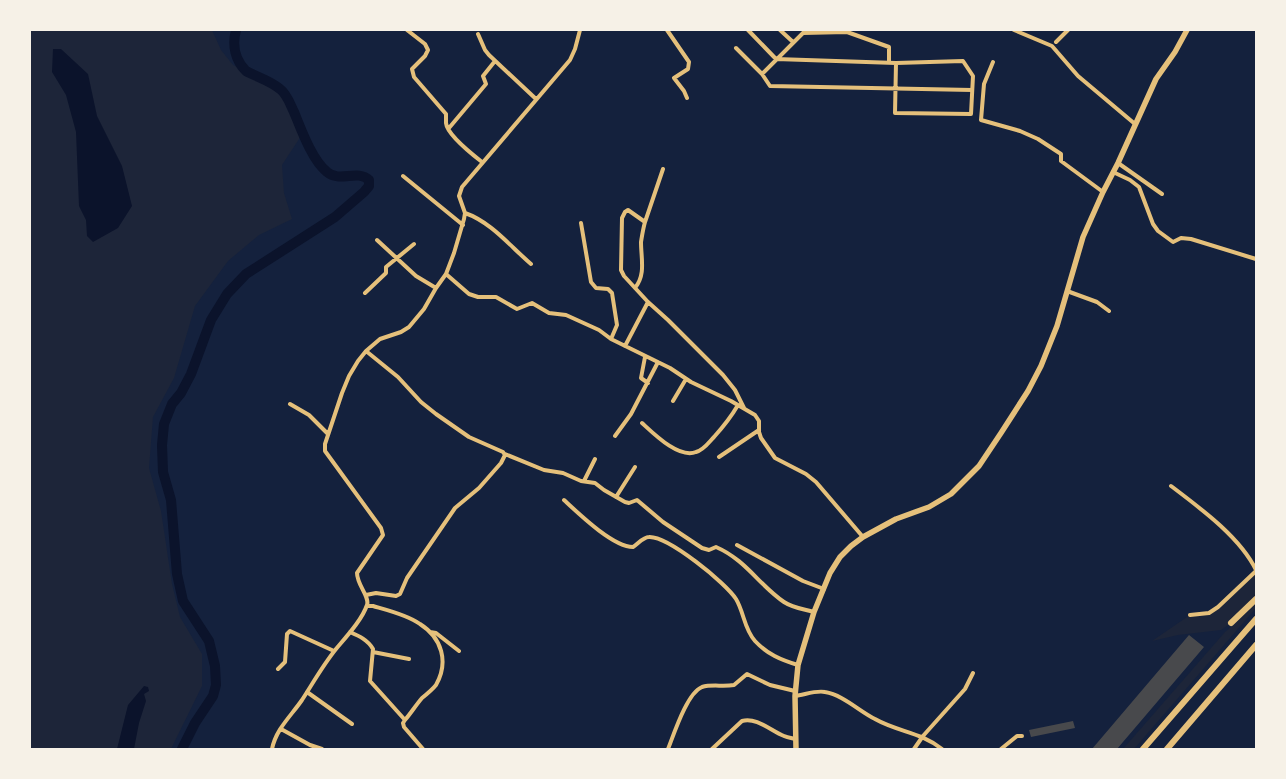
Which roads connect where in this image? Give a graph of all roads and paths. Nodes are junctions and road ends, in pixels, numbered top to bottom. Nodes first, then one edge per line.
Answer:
1 (407, 30) edge
2 (580, 30) edge
3 (667, 30) edge
4 (748, 30) edge
5 (780, 30) edge
6 (1014, 30) edge
7 (1068, 30) edge
8 (1187, 30) edge
9 (804, 31) edge
10 (846, 31) edge
11 (478, 34) dead end
12 (793, 42) junction
13 (1054, 44) junction
14 (736, 48) dead end
15 (776, 59) junction
16 (495, 61) junction
17 (993, 62) dead end
18 (889, 63) junction
19 (896, 63) junction
20 (762, 74) junction
21 (895, 88) junction
22 (972, 90) junction
23 (687, 98) dead end
24 (536, 99) junction
25 (1135, 124) junction
26 (449, 128) junction
27 (482, 162) junction
28 (1118, 163) junction
29 (663, 169) dead end
30 (1114, 172) junction
31 (403, 176) dead end
32 (1103, 192) junction
33 (1162, 194) dead end
34 (465, 213) junction
35 (645, 222) junction
36 (581, 223) dead end
37 (463, 225) junction
38 (377, 240) dead end
39 (414, 244) dead end
40 (1256, 258) edge
41 (398, 259) junction
42 (531, 264) dead end
43 (446, 274) junction
44 (436, 288) junction
45 (635, 288) junction
46 (1067, 291) junction
47 (365, 293) dead end
48 (648, 302) junction
49 (1110, 311) dead end
50 (611, 339) junction
51 (625, 346) junction
52 (366, 352) junction
53 (645, 357) junction
54 (658, 362) junction
55 (686, 378) junction
56 (648, 383) junction
57 (673, 401) dead end
58 (290, 404) dead end
59 (738, 405) junction
60 (744, 408) junction
61 (642, 423) dead end
62 (759, 430) junction
63 (328, 434) junction
64 (615, 436) dead end
65 (505, 454) junction
66 (719, 457) dead end
67 (595, 459) dead end
68 (636, 467) dead end
69 (584, 481) junction
70 (1171, 486) dead end
71 (616, 497) junction
72 (564, 500) dead end
73 (864, 537) junction
74 (737, 545) dead end
75 (1256, 570) edge
76 (824, 589) junction
77 (366, 595) junction
78 (1256, 599) edge
79 (367, 606) junction
80 (814, 612) junction
81 (1190, 615) dead end
82 (1256, 619) edge
83 (1232, 624) dead end
84 (350, 632) junction
85 (430, 632) junction
86 (1256, 644) edge
87 (334, 651) junction
88 (459, 651) dead end
89 (373, 652) junction
90 (409, 659) dead end
91 (798, 664) junction
92 (278, 669) dead end
93 (973, 673) dead end
94 (307, 692) junction
95 (795, 694) junction
96 (405, 720) junction
97 (352, 724) dead end
98 (281, 729) junction
99 (923, 736) junction
100 (1022, 736) dead end
101 (796, 739) junction
102 (272, 749) edge
103 (322, 749) edge
104 (423, 749) edge
105 (668, 749) edge
106 (712, 749) edge
107 (796, 749) edge
108 (914, 749) edge
109 (942, 749) edge
110 (1001, 749) edge
111 (1143, 749) edge
112 (1167, 749) edge

1 - 26 street
2 - 24 street
3 - 23 street
4 - 15 street
5 - 12 street
6 - 13 street
7 - 13 street
8 - 25 main road
9 - 10 street
9 - 12 street
10 - 18 street
11 - 16 street
12 - 15 street
13 - 25 street
14 - 20 street
15 - 18 street
15 - 20 street
16 - 24 street
16 - 26 street
17 - 32 street
18 - 19 street
19 - 21 street
19 - 22 street
20 - 21 street
21 - 22 street
21 - 22 street
24 - 27 street
25 - 28 main road
26 - 27 street
27 - 34 street
28 - 30 main road
28 - 33 street
29 - 35 street
30 - 32 main road
30 - 40 street
31 - 37 street
32 - 46 main road
34 - 37 street
34 - 42 street
35 - 45 street
35 - 45 street
36 - 50 street
37 - 43 street
38 - 41 street
39 - 41 street
41 - 44 street
41 - 47 street
43 - 44 street
43 - 50 street
44 - 52 street
45 - 48 street
46 - 49 street
46 - 73 main road
48 - 51 street
48 - 60 street
50 - 51 street
51 - 53 street
52 - 63 street
52 - 65 street
53 - 54 street
53 - 56 street
54 - 55 street
54 - 56 street
55 - 57 street
55 - 59 street
56 - 64 street
58 - 63 street
59 - 60 street
59 - 61 street
60 - 62 street
62 - 66 street
62 - 73 street
63 - 77 street
65 - 69 street
65 - 77 street
67 - 69 street
68 - 71 street
69 - 71 street
70 - 75 street
71 - 80 street
72 - 91 street
73 - 76 main road
74 - 76 street
75 - 81 street
76 - 80 main road
77 - 79 street
78 - 83 highway
79 - 84 street
79 - 85 street
80 - 91 main road
82 - 111 highway
84 - 87 street
84 - 89 street
85 - 88 street
85 - 96 street
86 - 112 highway
87 - 92 street
87 - 94 street
89 - 90 street
89 - 96 street
91 - 95 main road
93 - 99 street
94 - 97 street
94 - 98 street
95 - 99 street
95 - 101 main road
95 - 105 street
96 - 104 street
98 - 102 street
98 - 103 street
99 - 108 street
99 - 109 street
100 - 110 street
101 - 106 street
101 - 107 main road

